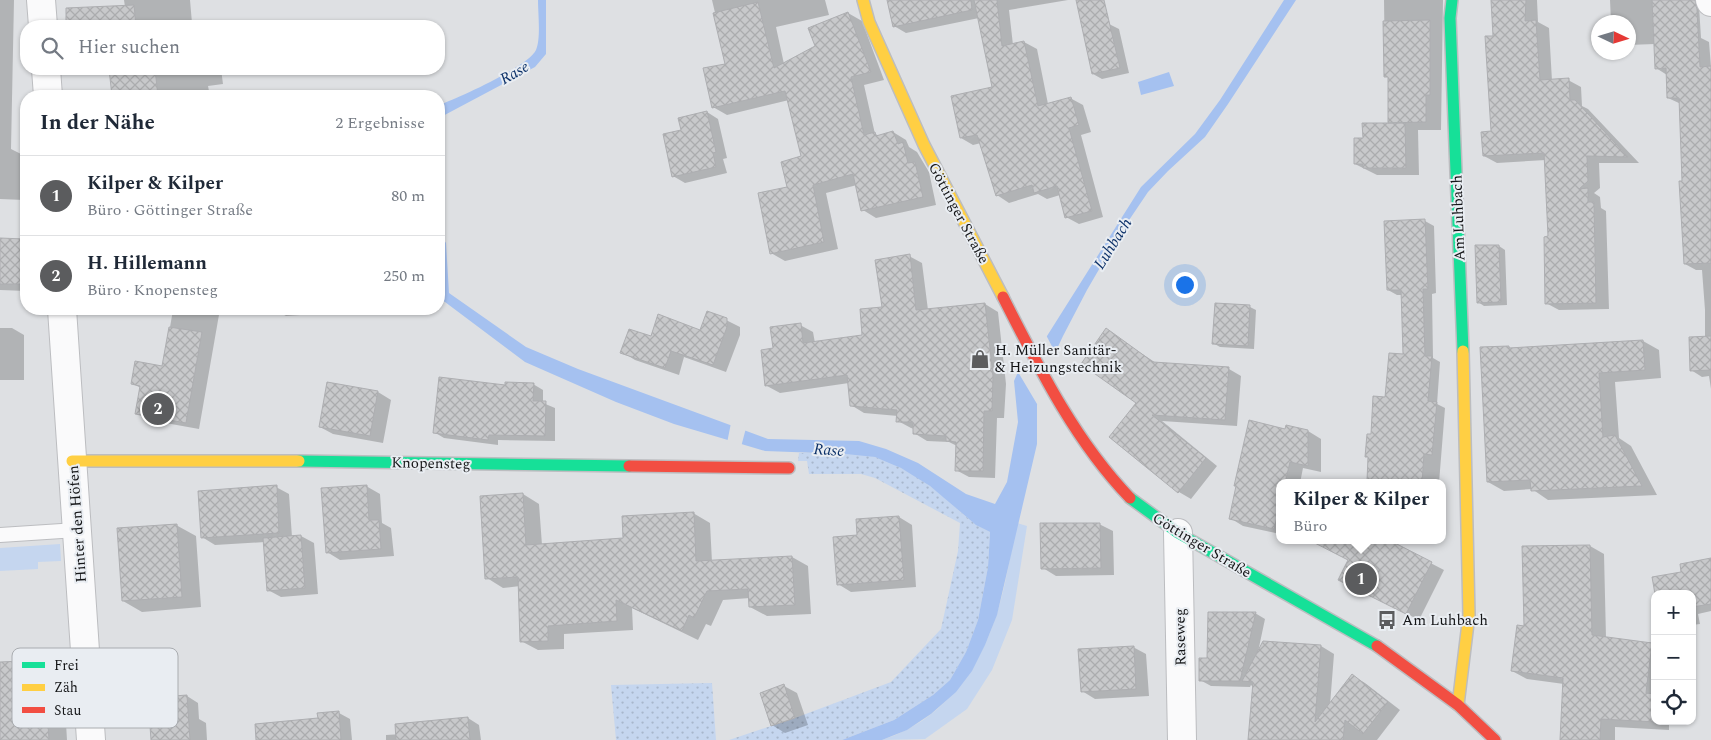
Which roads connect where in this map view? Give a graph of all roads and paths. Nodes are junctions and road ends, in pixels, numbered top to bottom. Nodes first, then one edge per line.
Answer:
1 (41, 0) edge
2 (863, 0) edge
3 (1452, 0) edge
4 (43, 20) edge
5 (46, 75) edge
6 (48, 90) edge
7 (62, 315) edge
8 (72, 461) junction
9 (789, 468) dead end
10 (77, 530) junction
11 (1178, 533) junction
12 (0, 535) edge
13 (85, 648) edge
14 (1458, 705) junction
15 (1182, 740) edge
16 (1495, 740) edge

1 - 4 street
2 - 11 street, Göttinger Straße
3 - 14 street, Am Luhbach
5 - 6 street
7 - 8 street, Hinter den Höfen
8 - 9 street, Knopensteg
8 - 10 street, Hinter den Höfen
10 - 12 lane
10 - 13 street, Hinter den Höfen
11 - 14 street, Göttinger Straße
11 - 15 street, Raseweg
14 - 16 street, Göttinger Straße

